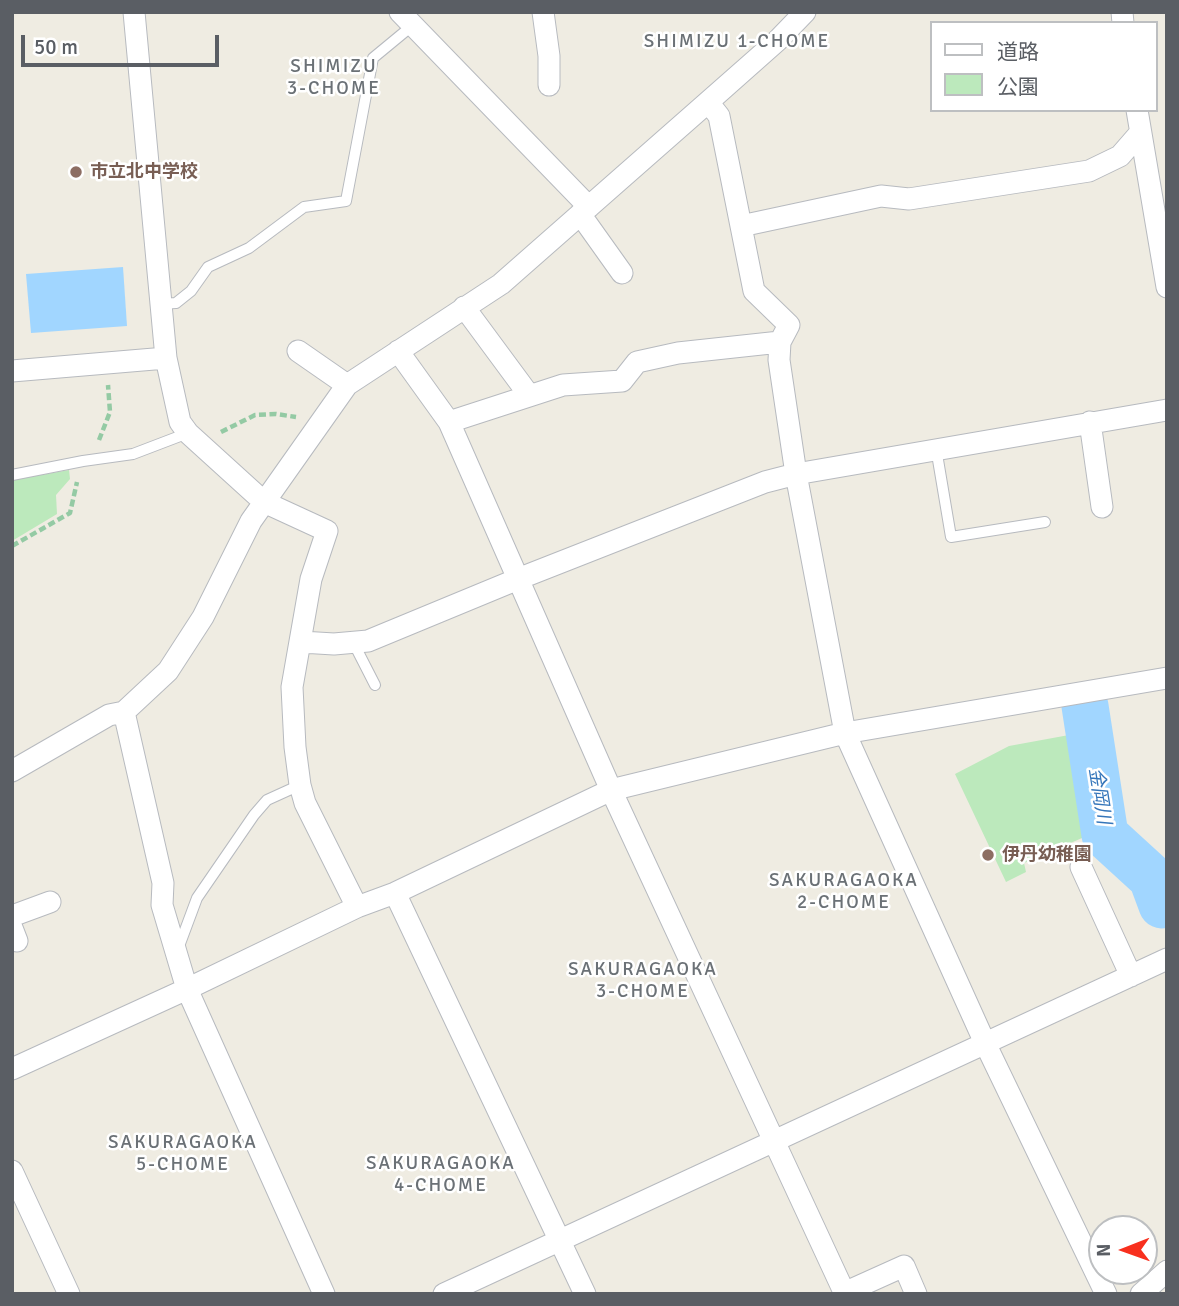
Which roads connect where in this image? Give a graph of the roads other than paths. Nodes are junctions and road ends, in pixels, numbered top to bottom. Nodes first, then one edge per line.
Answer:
1 (134, 12) edge
2 (544, 12) edge
3 (805, 12) edge
4 (406, 19) edge
5 (550, 85) dead end
6 (708, 102) junction
7 (1137, 112) edge
8 (1140, 132) junction
9 (585, 211) junction
10 (741, 226) junction
11 (622, 273) dead end
12 (1167, 287) edge
13 (161, 304) junction
14 (464, 307) junction
15 (780, 342) junction
16 (298, 351) dead end
17 (398, 351) junction
18 (166, 358) junction
19 (12, 371) edge
20 (348, 385) junction
21 (528, 395) junction
22 (1167, 410) edge
23 (449, 422) junction
24 (1090, 422) junction
25 (194, 438) junction
26 (936, 448) junction
27 (12, 474) edge
28 (796, 474) junction
29 (264, 502) junction
30 (1102, 507) dead end
31 (1045, 523) dead end
32 (518, 579) junction
33 (301, 642) junction
34 (353, 642) junction
35 (1167, 678) edge
36 (375, 685) dead end
37 (124, 712) junction
38 (845, 733) junction
39 (13, 770) edge
40 (300, 785) junction
41 (611, 790) junction
42 (1081, 867) dead end
43 (396, 893) junction
44 (50, 902) dead end
45 (357, 907) junction
46 (12, 916) edge
47 (177, 954) junction
48 (1167, 959) edge
49 (1131, 976) junction
50 (187, 989) junction
51 (985, 1043) junction
52 (12, 1069) edge
53 (774, 1140) junction
54 (12, 1171) edge
55 (560, 1240) junction
56 (1167, 1271) edge
57 (844, 1293) edge
58 (69, 1294) edge
59 (324, 1294) edge
60 (444, 1294) edge
61 (585, 1294) edge
62 (916, 1294) edge
63 (1106, 1294) edge
64 (1141, 1294) edge

1 - 13 street
2 - 5 street
3 - 6 street
4 - 9 street
4 - 13 lane
6 - 9 street
6 - 10 street
7 - 8 street
8 - 10 street
8 - 12 street
9 - 11 street
9 - 14 street
10 - 15 street
13 - 18 street
14 - 17 street
14 - 21 street
15 - 21 street
15 - 28 street
16 - 20 street
17 - 20 street
17 - 23 street
18 - 19 street
18 - 25 street
20 - 29 street
21 - 23 street
22 - 24 street
23 - 32 street
24 - 26 street
24 - 30 street
25 - 27 lane
25 - 29 street
26 - 28 street
26 - 31 lane
28 - 32 street
28 - 38 street
29 - 33 street
29 - 37 street
32 - 34 street
32 - 41 street
33 - 34 street
33 - 40 street
34 - 36 lane
35 - 38 street
37 - 39 street
37 - 47 street
38 - 41 street
38 - 51 street
40 - 45 street
40 - 47 lane
41 - 43 street
41 - 53 street
42 - 49 street
43 - 45 street
43 - 55 street
44 - 46 street
45 - 50 street
47 - 50 street
48 - 49 street
49 - 51 street
50 - 52 street
50 - 59 street
51 - 53 street
51 - 63 street
53 - 55 street
53 - 57 street
54 - 58 street
55 - 60 street
55 - 61 street
56 - 64 street
57 - 62 street

